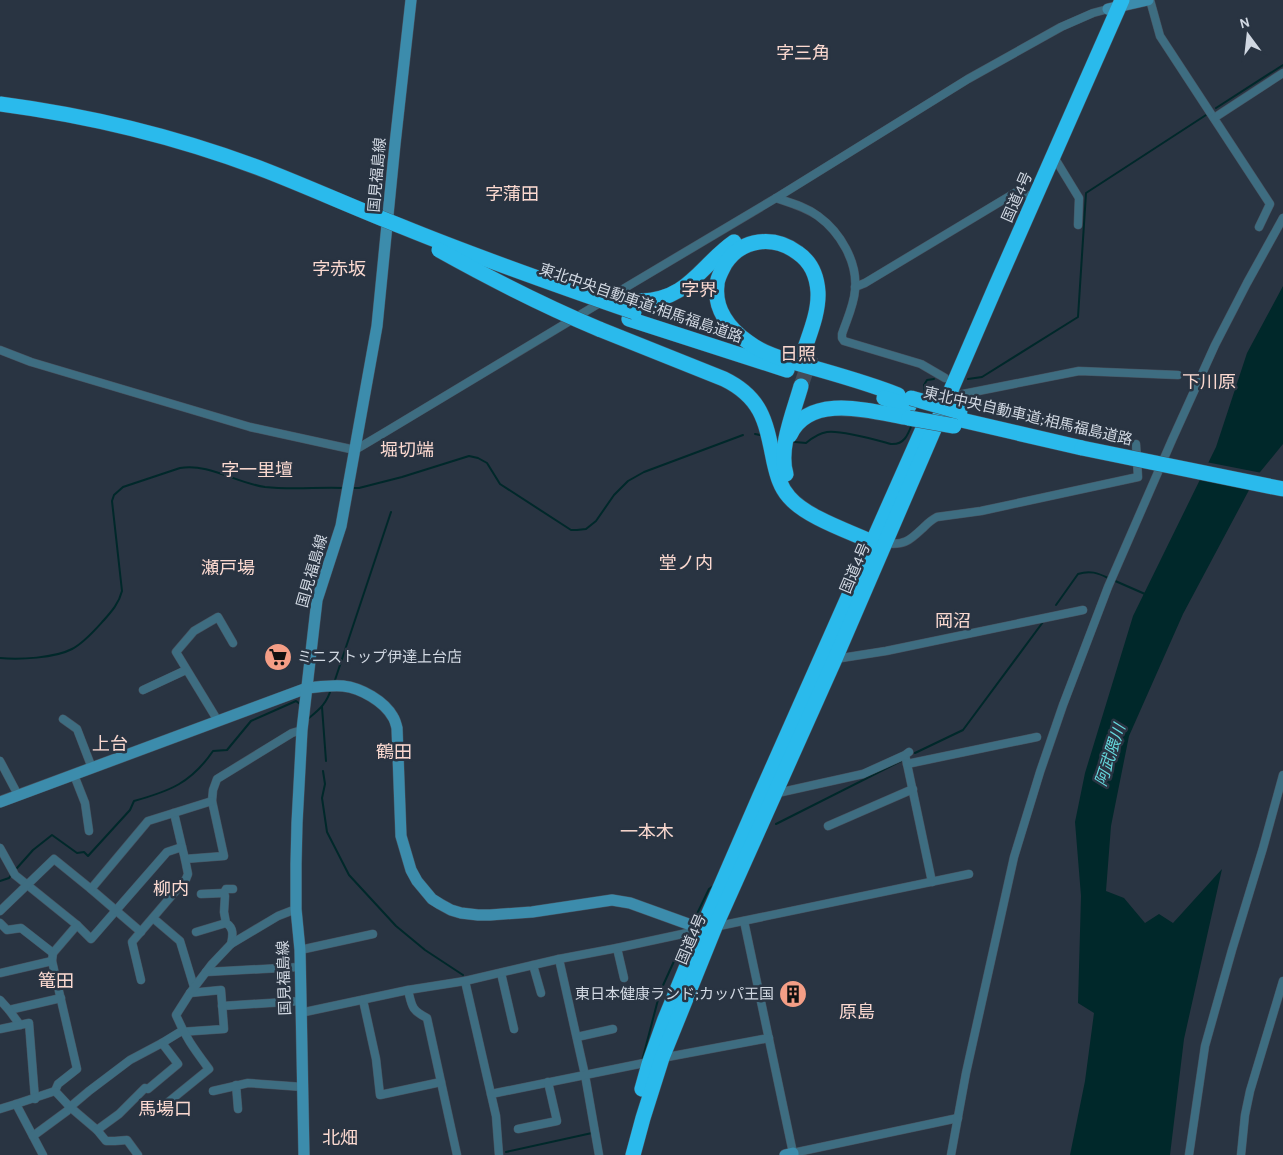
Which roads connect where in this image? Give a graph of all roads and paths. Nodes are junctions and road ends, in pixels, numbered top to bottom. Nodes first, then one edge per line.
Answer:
1 (410, 0) edge
2 (1149, 0) edge
3 (1116, 4) edge
4 (1283, 73) edge
5 (0, 104) edge
6 (0, 110) edge
7 (1214, 118) junction
8 (1054, 157) junction
9 (1027, 195) junction
10 (776, 198) junction
11 (1283, 218) edge
12 (1078, 225) dead end
13 (1259, 227) dead end
14 (444, 248) junction
15 (855, 287) junction
16 (635, 311) junction
17 (0, 350) edge
18 (1178, 375) dead end
19 (946, 378) junction
20 (943, 396) junction
21 (907, 404) junction
22 (957, 419) junction
23 (1082, 444) junction
24 (1136, 444) dead end
25 (784, 447) junction
26 (354, 450) junction
27 (774, 462) junction
28 (1283, 482) edge
29 (1283, 489) edge
30 (878, 540) junction
31 (1082, 610) dead end
32 (233, 643) dead end
33 (835, 659) junction
34 (186, 670) junction
35 (307, 688) junction
36 (143, 690) dead end
37 (63, 719) dead end
38 (218, 721) junction
39 (302, 730) junction
40 (1037, 737) dead end
41 (0, 761) edge
42 (907, 764) junction
43 (92, 768) junction
44 (74, 774) junction
45 (1283, 775) edge
46 (912, 789) junction
47 (18, 795) junction
48 (766, 796) junction
49 (212, 801) junction
50 (0, 802) edge
51 (174, 813) junction
52 (828, 826) dead end
53 (88, 831) dead end
54 (182, 847) junction
55 (0, 848) edge
56 (185, 859) junction
57 (970, 874) dead end
58 (932, 882) junction
59 (28, 885) junction
60 (233, 889) dead end
61 (91, 890) junction
62 (224, 893) junction
63 (201, 894) dead end
64 (296, 910) junction
65 (0, 911) edge
66 (116, 911) junction
67 (153, 918) junction
68 (744, 921) junction
69 (0, 923) edge
70 (226, 923) junction
71 (77, 925) junction
72 (708, 928) junction
73 (141, 932) junction
74 (196, 932) dead end
75 (373, 934) dead end
76 (231, 944) junction
77 (618, 948) junction
78 (300, 950) junction
79 (52, 957) junction
80 (559, 959) junction
81 (533, 965) junction
82 (300, 967) junction
83 (206, 972) junction
84 (0, 973) edge
85 (501, 973) junction
86 (624, 978) dead end
87 (141, 980) dead end
88 (465, 981) junction
89 (1283, 981) edge
90 (192, 990) junction
91 (408, 990) junction
92 (541, 993) dead end
93 (61, 998) junction
94 (0, 1000) edge
95 (364, 1000) junction
96 (222, 1006) junction
97 (300, 1007) junction
98 (9, 1010) junction
99 (20, 1025) junction
100 (514, 1028) dead end
101 (0, 1029) edge
102 (613, 1029) dead end
103 (184, 1032) junction
104 (577, 1037) junction
105 (769, 1038) junction
106 (162, 1043) junction
107 (656, 1061) junction
108 (583, 1074) junction
109 (441, 1082) junction
110 (548, 1082) junction
111 (236, 1084) junction
112 (303, 1087) junction
113 (213, 1090) dead end
114 (54, 1091) junction
115 (491, 1094) junction
116 (35, 1099) junction
117 (16, 1104) junction
118 (70, 1107) junction
119 (161, 1108) dead end
120 (0, 1109) edge
121 (238, 1109) dead end
122 (958, 1118) junction
123 (518, 1129) dead end
124 (97, 1130) junction
125 (33, 1136) junction
126 (790, 1154) edge
127 (43, 1155) edge
128 (138, 1155) edge
129 (304, 1155) edge
130 (457, 1155) edge
131 (499, 1155) edge
132 (599, 1155) edge
133 (624, 1155) edge
134 (633, 1155) edge
135 (951, 1155) edge
136 (1189, 1155) edge
137 (1241, 1155) edge

1 - 26 main road, 国見福島線
2 - 3 main road
2 - 7 street
3 - 8 highway, 国道4号
3 - 9 highway, 国道4号
3 - 10 street
4 - 7 street
5 - 14 highway, 東北中央自動車道;相馬福島道路, bridge
6 - 14 highway, 東北中央自動車道;相馬福島道路
7 - 13 street
8 - 12 street
8 - 20 highway, 国道4号
9 - 15 street
9 - 19 highway, 国道4号
10 - 15 street
10 - 26 street
11 - 122 street
14 - 16 highway, 東北中央自動車道;相馬福島道路, bridge
14 - 16 highway, bridge
14 - 27 highway, bridge
15 - 19 street
16 - 21 highway, 東北中央自動車道;相馬福島道路
16 - 21 highway
17 - 26 street
18 - 20 street
19 - 20 highway, 国道4号
20 - 30 highway, 国道4号
21 - 22 highway, bridge
21 - 25 highway
22 - 23 highway, 東北中央自動車道;相馬福島道路
22 - 23 highway, 東北中央自動車道;相馬福島道路
23 - 28 highway, 東北中央自動車道;相馬福島道路
23 - 29 highway, 東北中央自動車道;相馬福島道路, bridge
24 - 30 street
25 - 27 highway
25 - 30 highway
26 - 35 main road, 国見福島線
27 - 30 highway
30 - 33 highway, 国道4号
30 - 48 highway, 国道4号
31 - 33 street
32 - 34 street
33 - 48 highway, 国道4号
34 - 36 street
34 - 38 street
35 - 38 main road
35 - 39 main road, 国見福島線
35 - 72 main road
37 - 43 street
38 - 43 main road
39 - 49 street
39 - 64 main road, 国見福島線
40 - 42 street
41 - 47 street
42 - 46 street
42 - 48 street
43 - 44 main road
44 - 47 main road
44 - 53 street
45 - 136 street
46 - 52 street
46 - 58 street
47 - 50 main road
48 - 72 highway, 国道4号
49 - 51 street
49 - 56 street
51 - 54 street
51 - 61 street
54 - 56 street
54 - 66 street
55 - 59 street
56 - 67 street
57 - 58 street
58 - 68 street
59 - 61 street
59 - 65 street
59 - 71 street
60 - 62 street
61 - 66 street
62 - 63 street
62 - 70 street
64 - 76 street
64 - 78 main road, 国見福島線
66 - 71 street
66 - 73 street
67 - 73 street
67 - 90 street
68 - 72 street
68 - 105 street
69 - 79 street
70 - 74 street
70 - 76 street
71 - 79 street
72 - 77 street
72 - 107 highway, 国道4号
73 - 87 street
75 - 78 street
76 - 83 street
77 - 80 street
77 - 86 street
78 - 82 main road, 国見福島線
79 - 84 street
79 - 93 street
80 - 81 street
80 - 104 street
81 - 85 street
81 - 92 street
82 - 83 street
82 - 97 main road, 国見福島線
83 - 90 street
85 - 88 street
85 - 100 street
88 - 91 street
88 - 115 street
89 - 137 street
90 - 96 street
90 - 103 street
91 - 95 street
91 - 109 street
93 - 98 street
93 - 114 street
94 - 98 street
95 - 97 street
95 - 109 street
96 - 97 street
96 - 103 street
97 - 112 main road, 国見福島線
98 - 99 street
99 - 101 street
99 - 116 street
102 - 104 street
103 - 106 street
103 - 119 street
104 - 108 street
105 - 107 street
105 - 126 street
106 - 118 street
106 - 124 street
107 - 108 street
107 - 133 highway, 国道4号
107 - 134 highway, 国道4号
108 - 110 street
108 - 132 street
109 - 130 street
110 - 115 street
110 - 123 street
111 - 112 street
111 - 113 street
111 - 121 street
112 - 129 main road, 国見福島線
114 - 116 street
114 - 118 street
115 - 131 street
116 - 117 street
117 - 120 street
117 - 125 street
118 - 124 street
118 - 125 street
122 - 126 street
122 - 135 street
124 - 128 street
125 - 127 street

